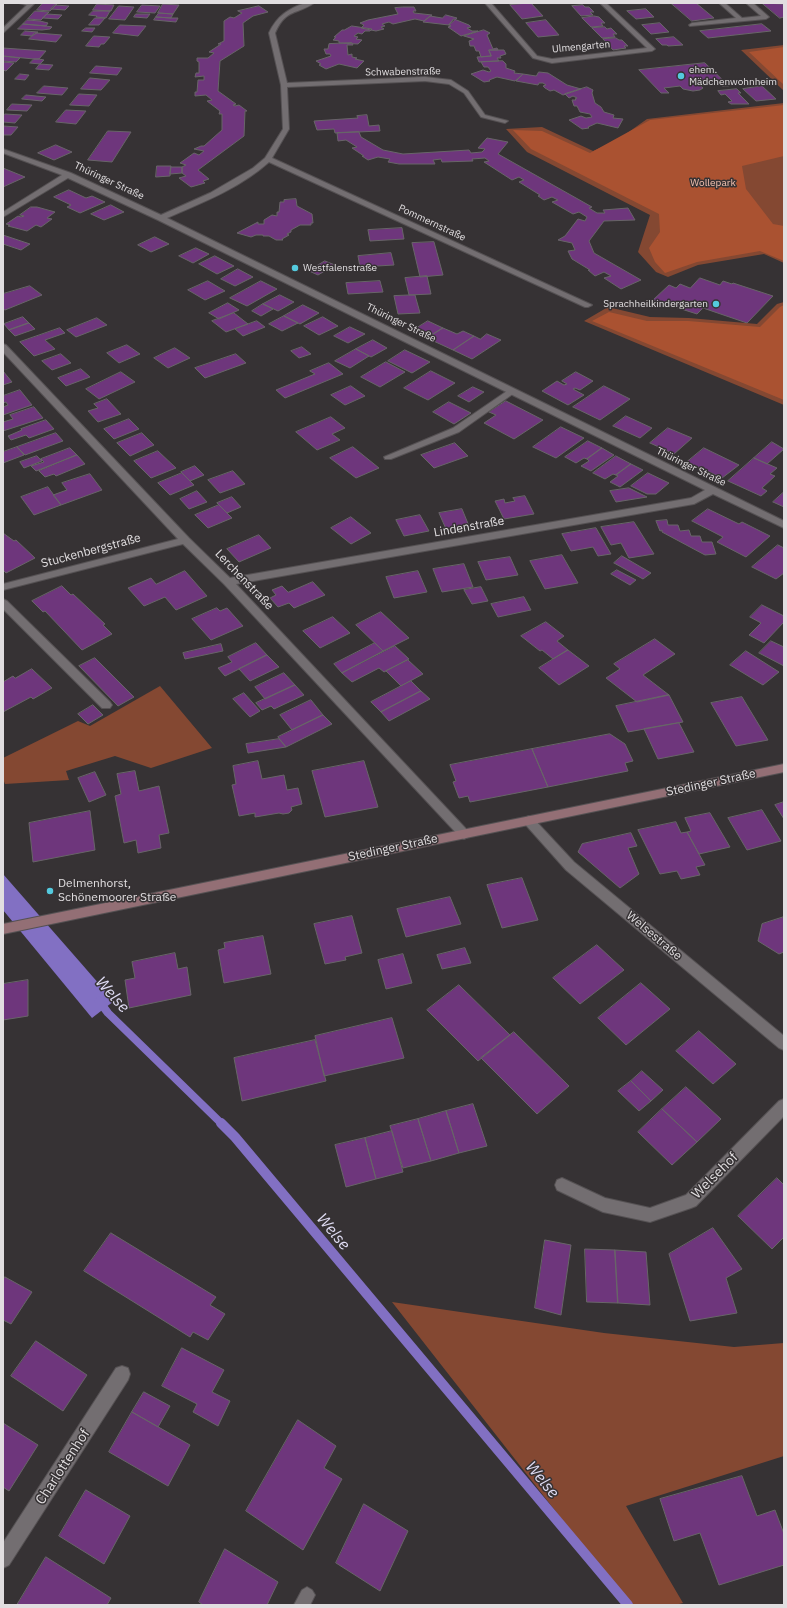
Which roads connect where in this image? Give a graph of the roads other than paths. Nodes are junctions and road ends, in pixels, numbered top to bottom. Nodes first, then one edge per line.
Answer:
1 (21, 3) edge
2 (311, 3) edge
3 (488, 3) edge
4 (603, 3) edge
5 (722, 3) edge
6 (749, 3) edge
7 (31, 4) edge
8 (741, 20) junction
9 (692, 25) dead end
10 (3, 31) edge
11 (284, 85) junction
12 (505, 121) dead end
13 (3, 151) edge
14 (268, 159) junction
15 (68, 175) junction
16 (3, 215) edge
17 (162, 218) junction
18 (588, 305) dead end
19 (3, 347) edge
20 (513, 391) junction
21 (388, 457) dead end
22 (712, 490) junction
23 (784, 525) edge
24 (185, 540) junction
25 (228, 582) junction
26 (3, 587) edge
27 (3, 602) edge
28 (106, 705) dead end
29 (784, 768) edge
30 (530, 821) junction
31 (464, 834) junction
32 (7, 928) edge
33 (784, 1044) edge
34 (784, 1106) edge
35 (562, 1185) dead end
36 (122, 1374) dead end
37 (3, 1559) edge

1 - 7 lane
2 - 11 street
3 - 4 street, Ulmengarten
5 - 8 street
6 - 8 street
7 - 10 street
8 - 9 street
11 - 12 street, Schwabenstraße
11 - 14 street
13 - 15 street, Thüringer Straße
14 - 17 street
14 - 18 street, Pommernstraße
15 - 16 street
15 - 17 street, Thüringer Straße
17 - 20 street, Thüringer Straße
19 - 24 street, Lerchenstraße
20 - 21 lane
20 - 22 street, Thüringer Straße
22 - 23 street, Thüringer Straße
22 - 25 street, Lindenstraße
24 - 25 street, Lerchenstraße
24 - 26 street, Stuckenbergstraße
25 - 31 street, Lerchenstraße
27 - 28 street
29 - 30 main road, Stedinger Straße
30 - 31 main road, Stedinger Straße
30 - 33 street, Welsestraße
31 - 32 main road, Stedinger Straße
34 - 35 street, Welsehof
36 - 37 street, Charlottenhof

